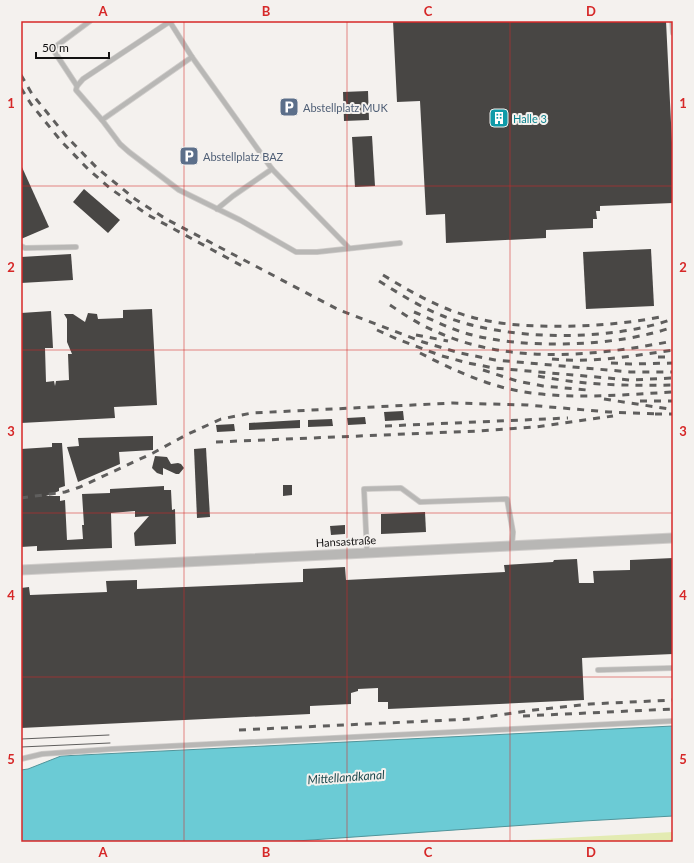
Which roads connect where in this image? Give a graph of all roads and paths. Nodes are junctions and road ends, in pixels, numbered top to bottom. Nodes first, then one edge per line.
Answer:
1 (90, 21) edge
2 (672, 21) edge
3 (168, 22) edge
4 (673, 34) edge
5 (192, 57) junction
6 (77, 86) junction
7 (102, 120) junction
8 (272, 169) junction
9 (216, 209) junction
10 (400, 243) dead end
11 (21, 246) edge
12 (76, 247) dead end
13 (349, 248) junction
14 (673, 538) edge
15 (512, 545) junction
16 (367, 552) junction
17 (21, 570) edge
18 (673, 668) edge
19 (598, 670) dead end
20 (673, 721) edge
21 (21, 759) edge

1 - 6 lane
2 - 4 lane
3 - 5 lane
3 - 6 lane
5 - 7 lane
5 - 8 lane
6 - 7 lane
7 - 9 lane
8 - 9 lane
8 - 13 lane
9 - 13 lane
10 - 13 lane
11 - 12 lane
14 - 15 street, Hansastraße
15 - 16 street, Hansastraße
15 - 16 lane
16 - 17 street, Hansastraße
18 - 19 lane
20 - 21 lane

